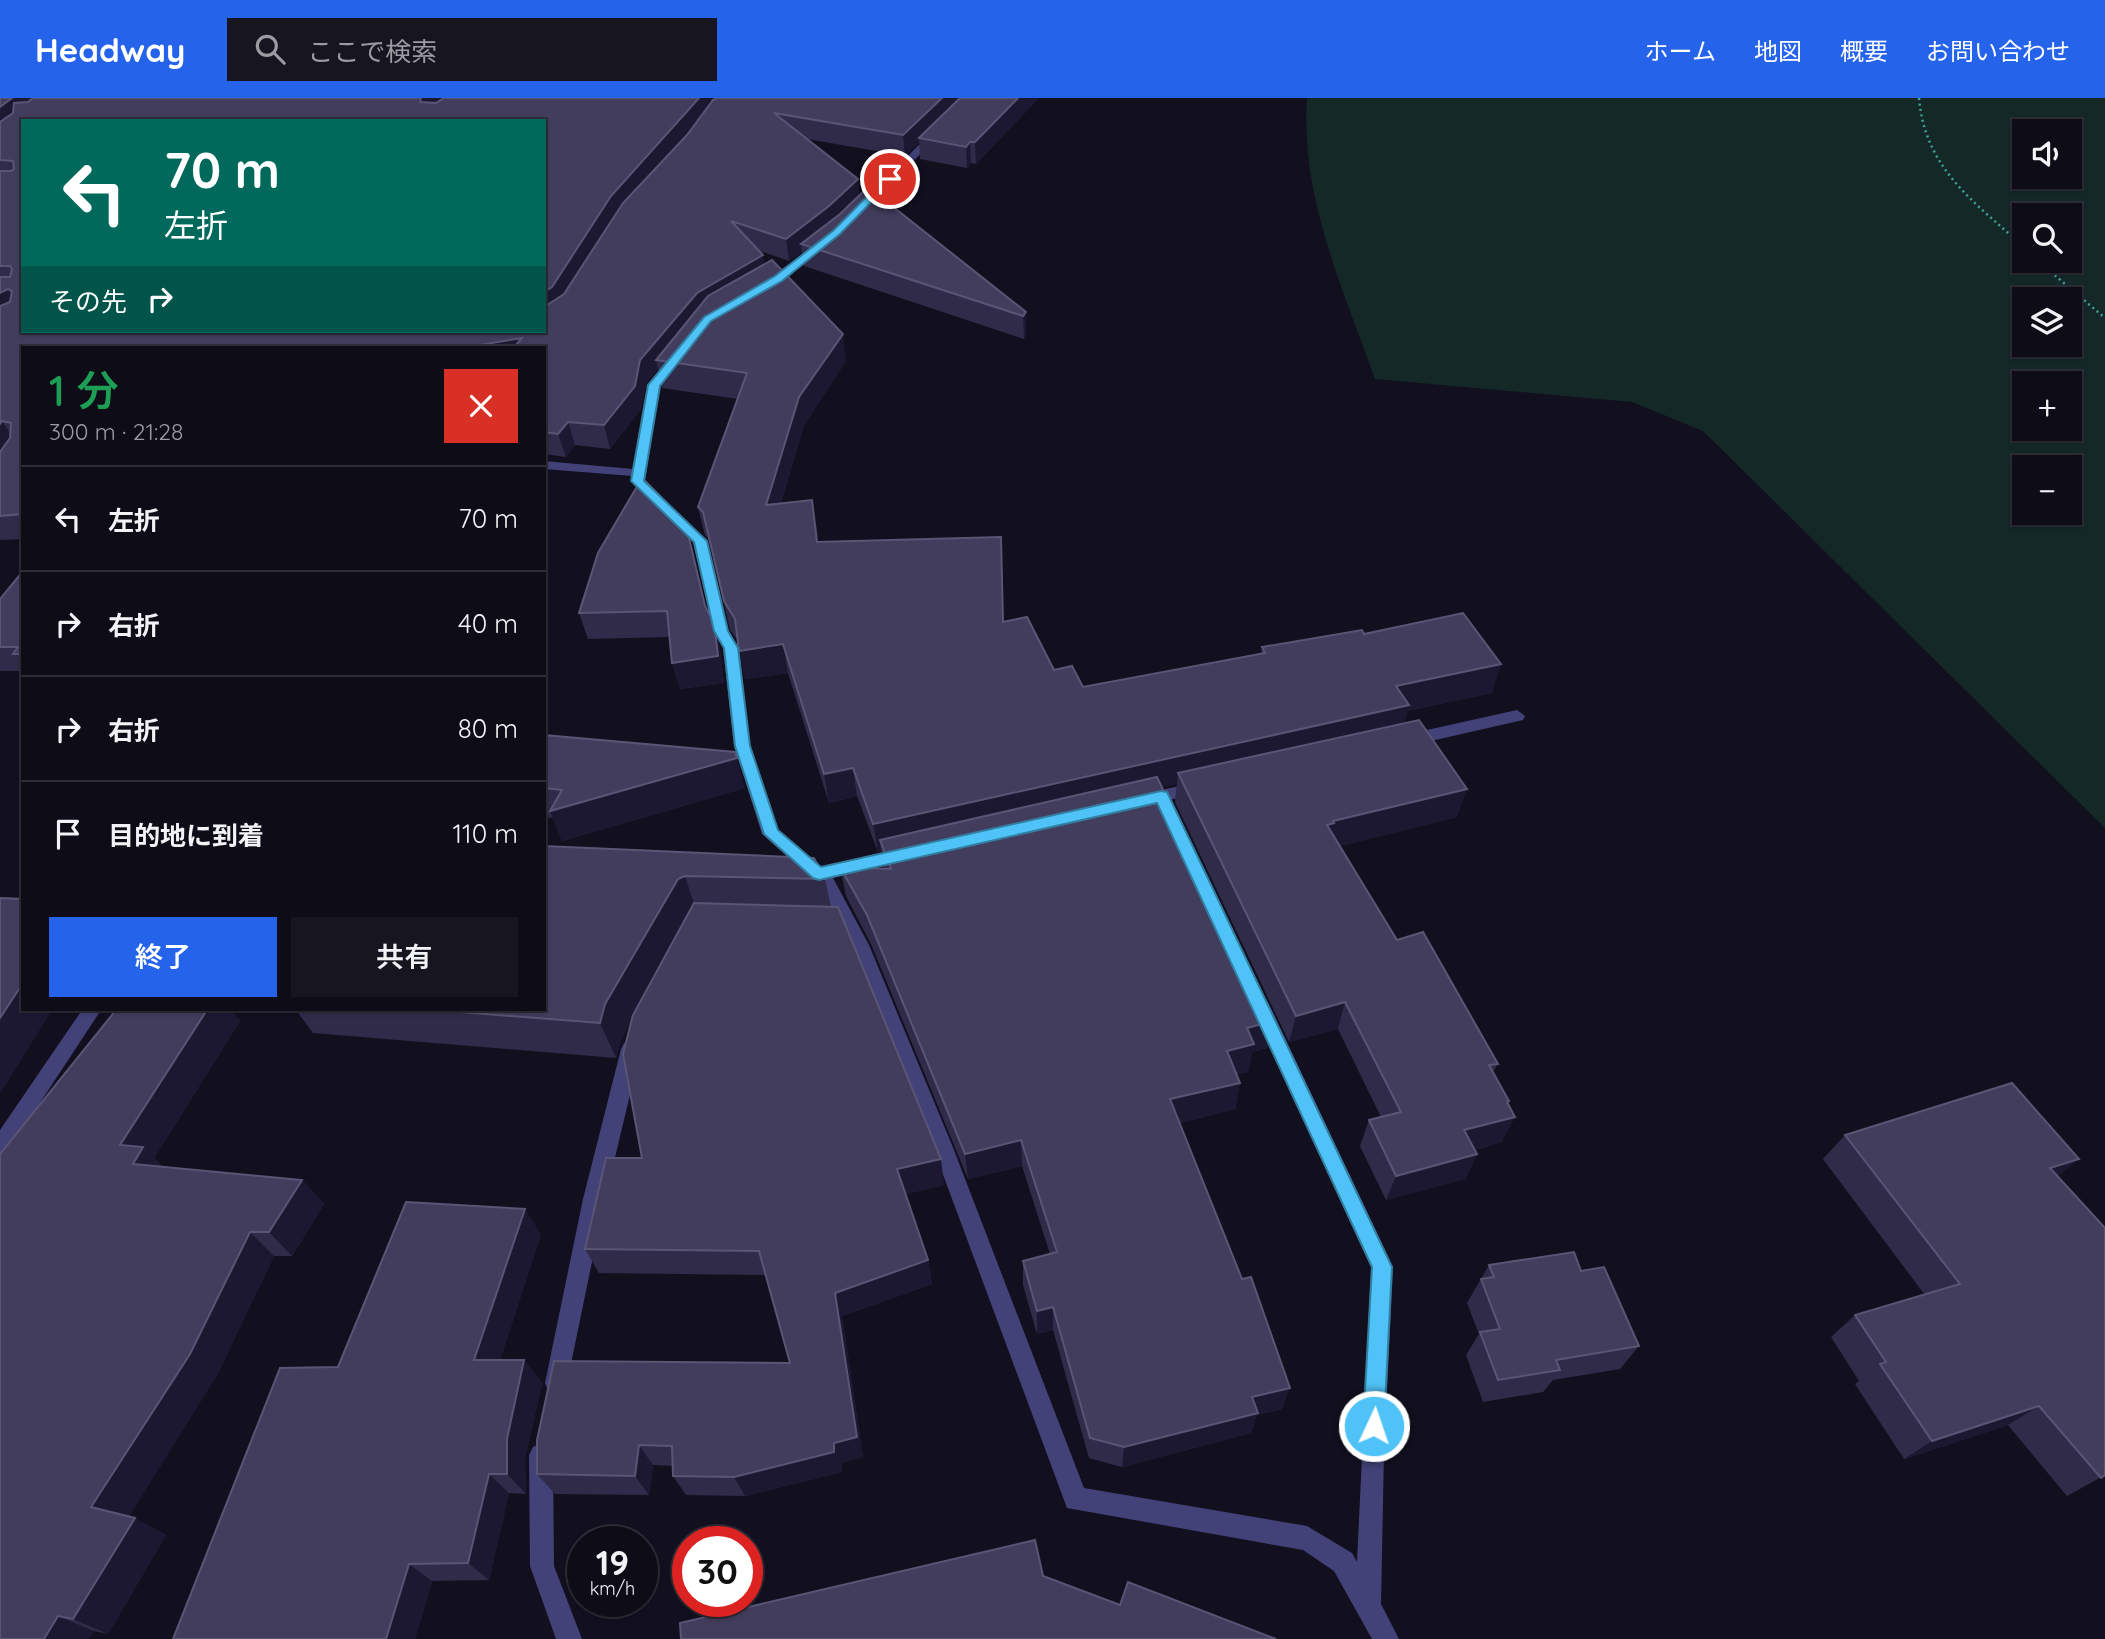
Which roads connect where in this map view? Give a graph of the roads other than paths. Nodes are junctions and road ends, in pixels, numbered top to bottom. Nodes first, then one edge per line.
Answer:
1 (941, 128) edge
2 (846, 222) edge
3 (827, 240) edge
4 (755, 292) edge
5 (685, 347) edge
6 (546, 465) edge
7 (638, 472) junction
8 (1517, 716) dead end
9 (1398, 743) edge
10 (1214, 784) edge
11 (1161, 796) junction
12 (1122, 805) edge
13 (1173, 821) edge
14 (924, 850) edge
15 (819, 874) junction
16 (824, 926) edge
17 (850, 927) junction
18 (1254, 994) edge
19 (91, 1011) edge
20 (639, 1029) edge
21 (0, 1147) edge
22 (551, 1408) edge
23 (545, 1434) edge
24 (1368, 1608) junction
25 (569, 1639) edge
26 (1386, 1639) edge

1 - 2 street
3 - 4 street
5 - 7 street
6 - 7 street
7 - 15 street
8 - 9 street
10 - 11 street
11 - 12 street
11 - 13 street
14 - 15 street
15 - 17 street
16 - 17 street
17 - 24 street
18 - 24 street
19 - 21 street
20 - 22 street
23 - 25 street
24 - 26 street

